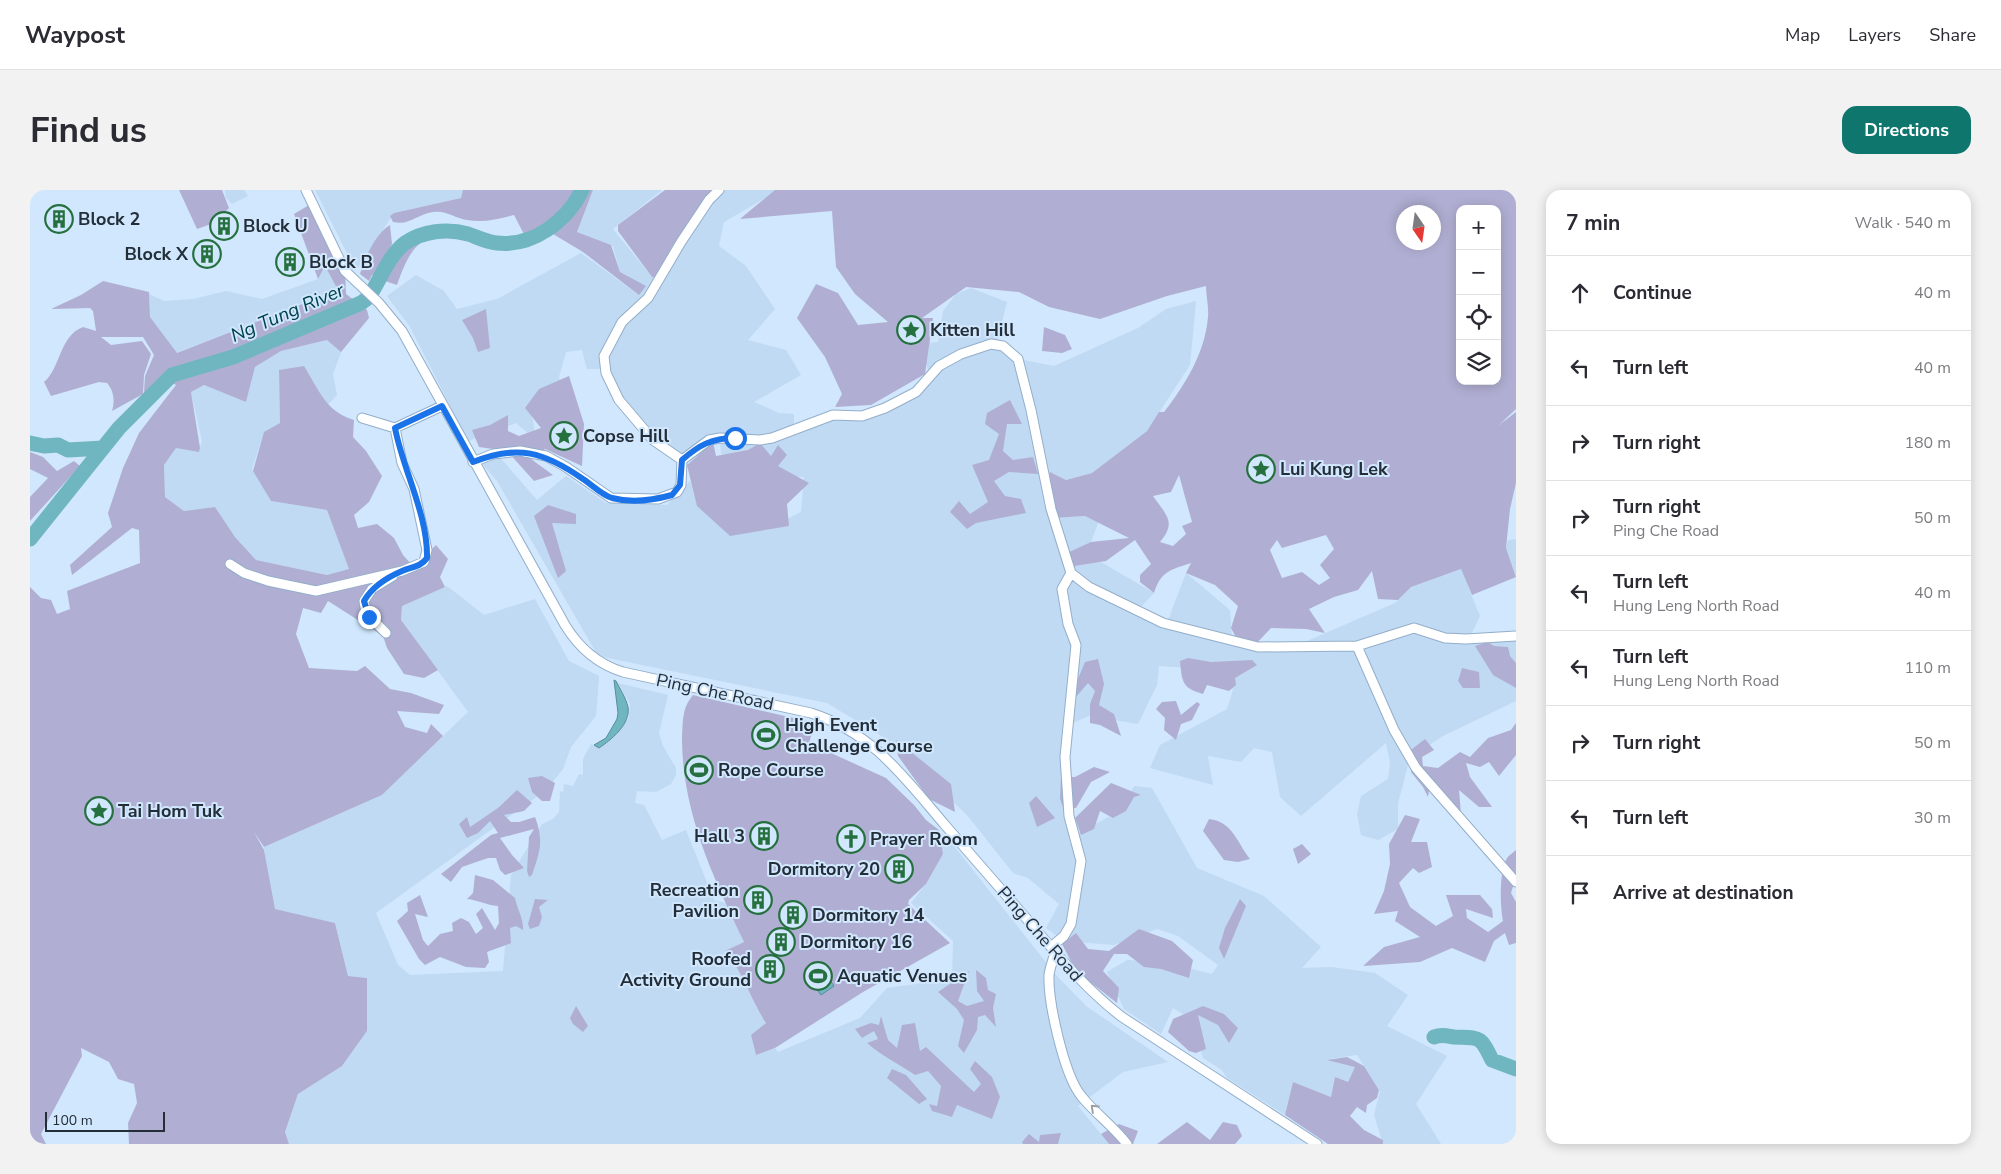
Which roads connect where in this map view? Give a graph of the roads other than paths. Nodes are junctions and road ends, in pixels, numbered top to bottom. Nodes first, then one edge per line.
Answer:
1 (306, 190) edge
2 (719, 190) edge
3 (442, 406) junction
4 (362, 418) dead end
5 (395, 428) junction
6 (682, 460) junction
7 (473, 462) junction
8 (230, 564) dead end
9 (402, 571) junction
10 (1071, 573) junction
11 (386, 633) dead end
12 (1516, 636) edge
13 (1357, 646) junction
14 (1516, 882) edge
15 (1053, 950) junction
16 (1127, 1144) edge
17 (1317, 1144) edge

1 - 3 street, Ping Che Road
2 - 6 street
3 - 5 street
3 - 7 street, Ping Che Road
4 - 5 street
5 - 9 street
6 - 7 street
6 - 10 street
7 - 15 street, Ping Che Road
8 - 9 street
9 - 11 street
10 - 13 street
10 - 15 street
12 - 13 street
13 - 14 street
16 -> 15 street
15 - 17 street, Ping Che Road

